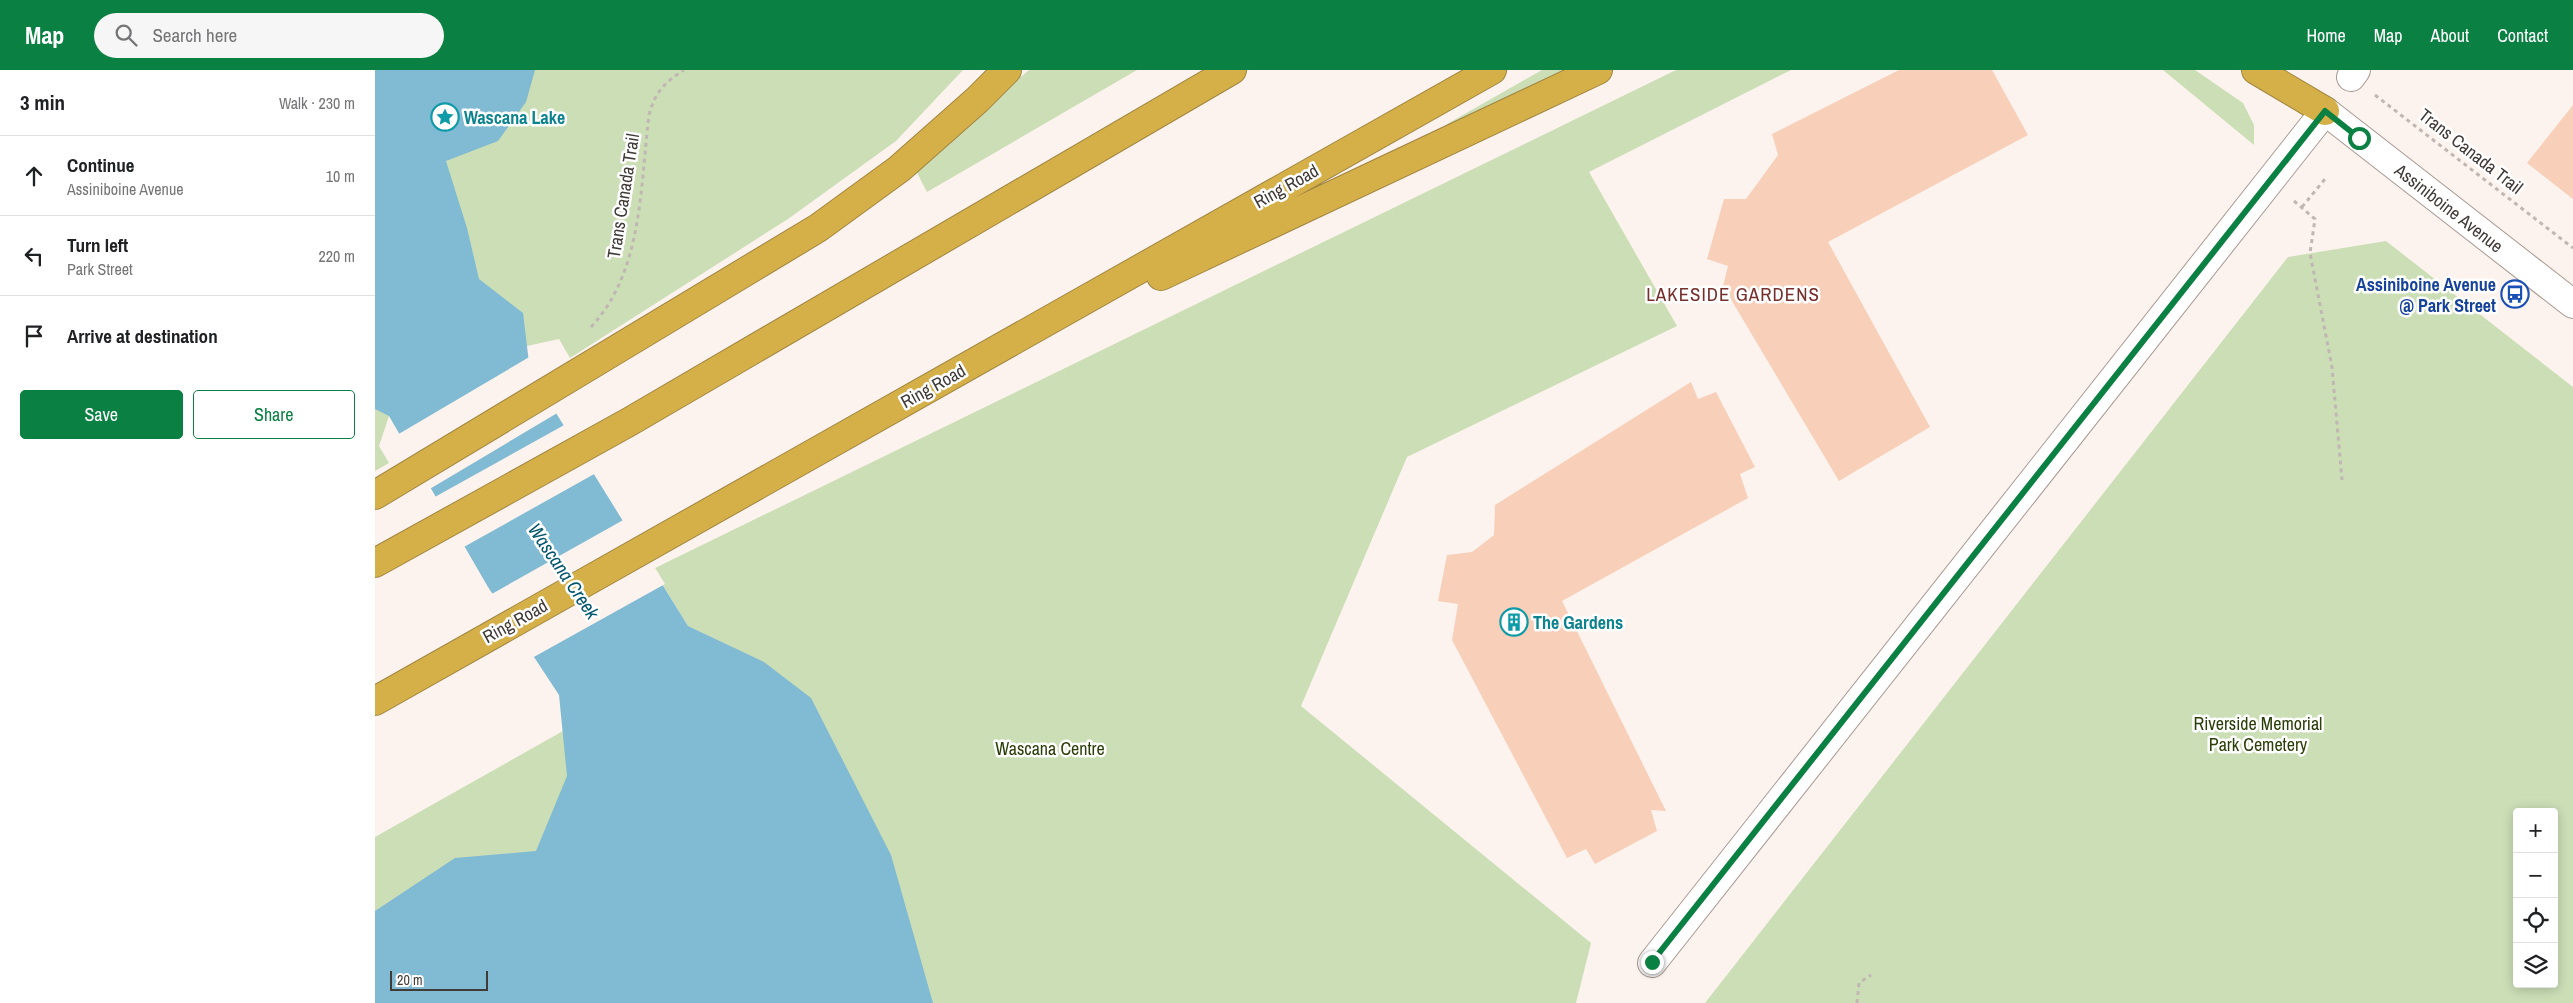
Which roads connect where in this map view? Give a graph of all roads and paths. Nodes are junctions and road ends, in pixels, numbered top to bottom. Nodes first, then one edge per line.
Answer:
1 (684, 70) edge
2 (1007, 70) edge
3 (1233, 70) edge
4 (1492, 70) edge
5 (1598, 70) edge
6 (2255, 70) edge
7 (2286, 70) edge
8 (2353, 74) edge
9 (2325, 111) junction
10 (2325, 180) dead end
11 (2302, 208) dead end
12 (2315, 219) dead end
13 (2573, 248) edge
14 (2573, 304) edge
15 (587, 332) dead end
16 (961, 370) junction
17 (2342, 480) dead end
18 (375, 495) edge
19 (375, 563) edge
20 (375, 701) edge
21 (1652, 962) dead end
22 (1871, 975) dead end
23 (1857, 1003) edge

1 - 15 path, Trans Canada Trail
2 - 18 highway
3 - 19 highway
4 - 16 highway, Ring Road
5 - 16 highway
6 - 9 highway
7 - 9 highway
8 - 13 path, Trans Canada Trail
9 - 14 street, Assiniboine Avenue
9 - 21 street
10 - 11 path
12 - 17 path
16 - 20 highway, Ring Road
22 - 23 path

